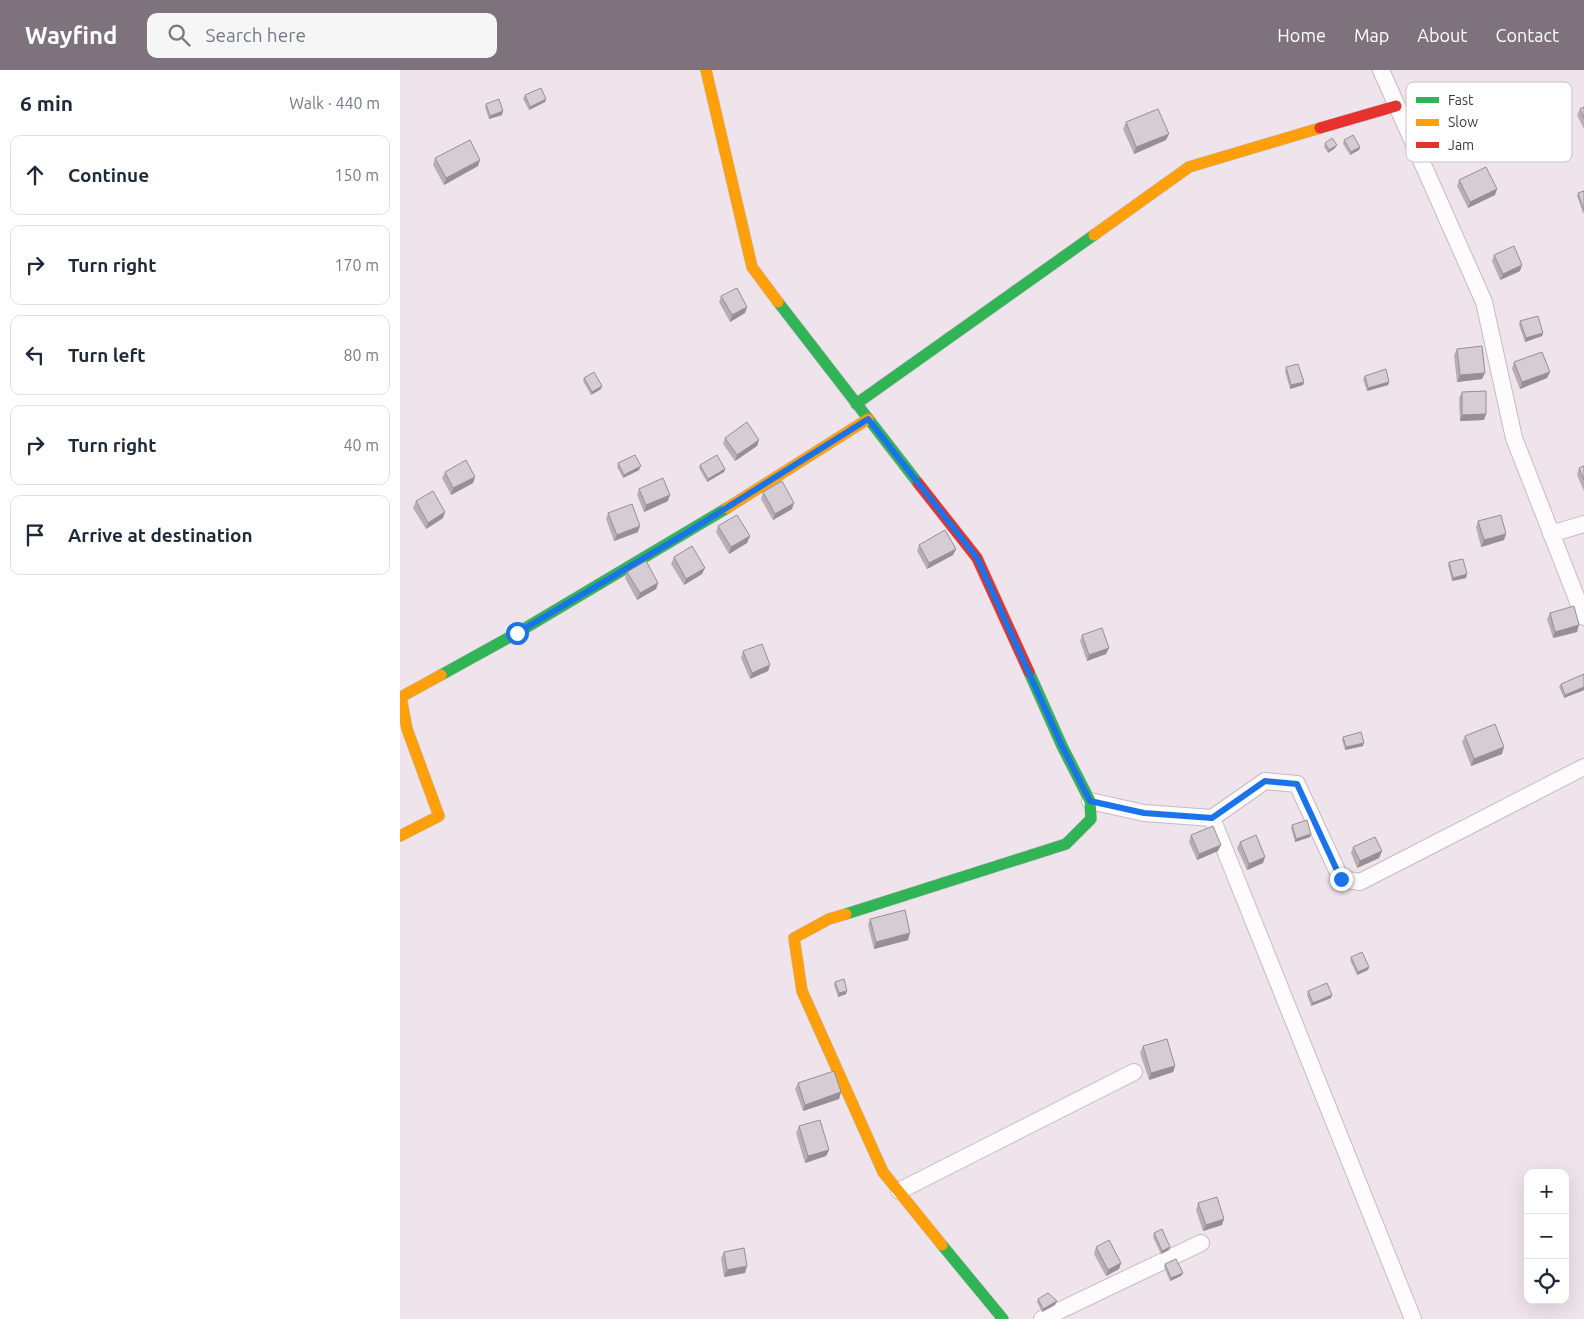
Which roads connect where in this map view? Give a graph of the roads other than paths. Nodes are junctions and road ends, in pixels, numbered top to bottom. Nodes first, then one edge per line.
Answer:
1 (706, 70) edge
2 (1380, 70) edge
3 (1396, 106) junction
4 (1406, 128) edge
5 (1421, 162) edge
6 (856, 404) junction
7 (868, 419) junction
8 (1584, 524) edge
9 (1551, 534) junction
10 (1584, 617) edge
11 (1584, 767) edge
12 (1090, 801) junction
13 (1212, 818) junction
14 (400, 836) edge
15 (1134, 1072) dead end
16 (899, 1191) junction
17 (1201, 1243) dead end
18 (1003, 1319) edge
19 (1042, 1319) edge
20 (1413, 1319) edge

1 - 6 street
2 - 3 street
3 - 4 street
3 - 6 street
5 - 9 street
6 - 7 street
7 - 12 street
7 - 14 street
8 - 9 street
9 - 10 street
11 - 13 street
12 - 13 street
12 - 16 street
13 - 20 street
15 - 16 street
16 - 18 street
17 - 19 street

